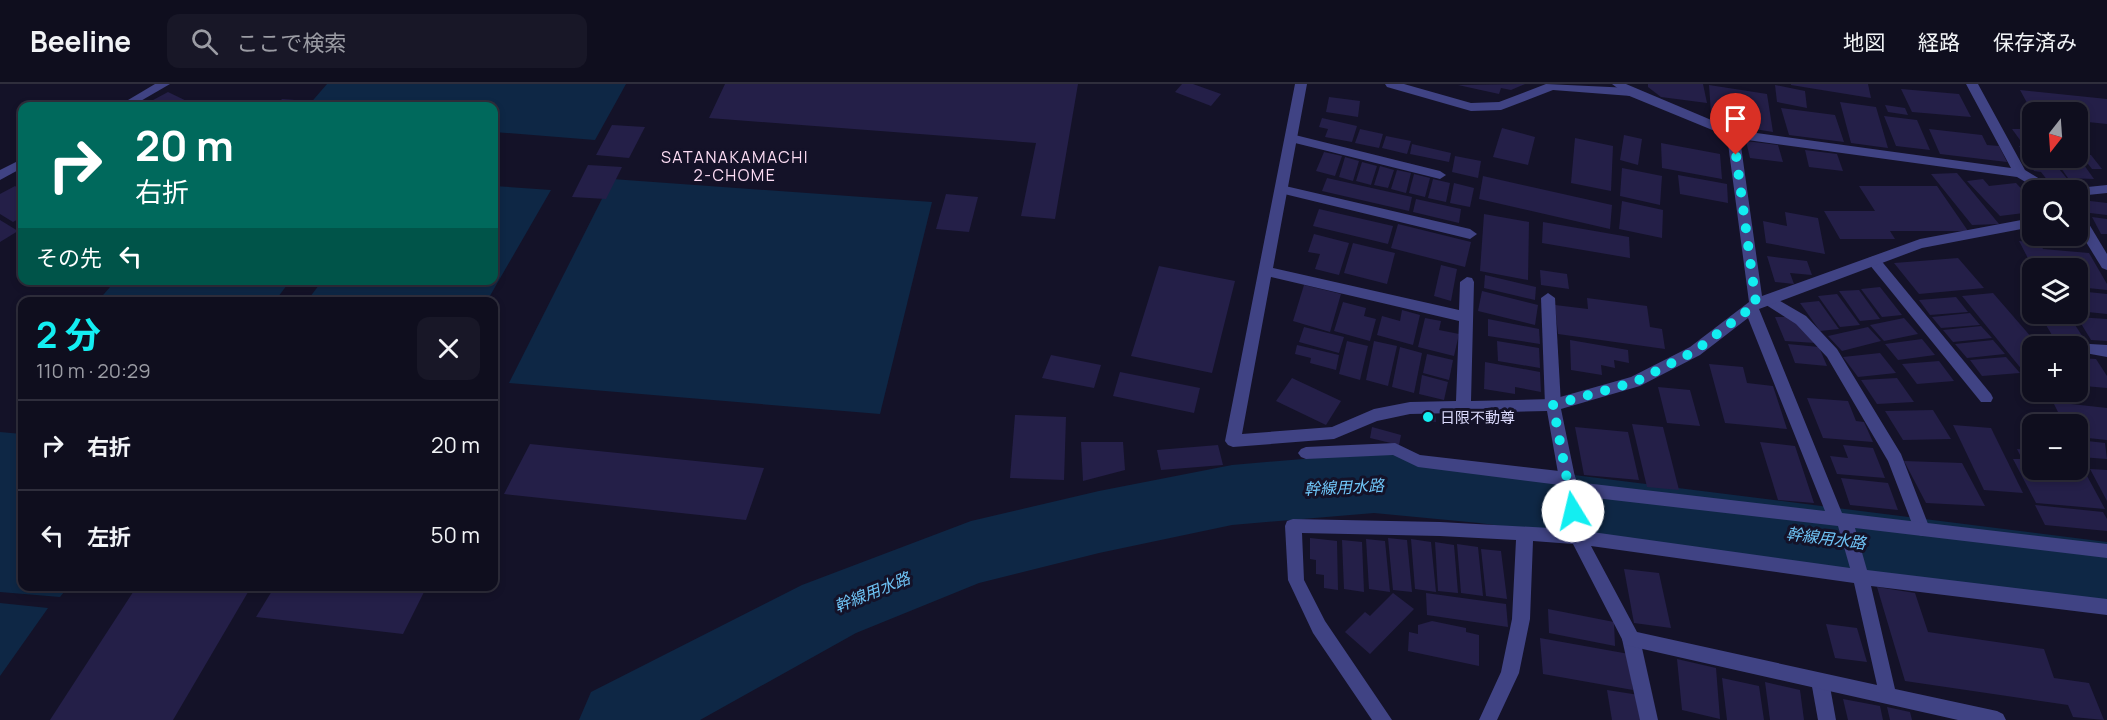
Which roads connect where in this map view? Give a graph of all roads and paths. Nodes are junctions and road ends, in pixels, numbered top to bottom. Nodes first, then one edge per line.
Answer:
1 (164, 84) edge
2 (1301, 84) edge
3 (1391, 84) edge
4 (1618, 84) edge
5 (1972, 84) edge
6 (1631, 88) edge
7 (131, 102) edge
8 (1733, 134) junction
9 (1291, 138) junction
10 (18, 166) edge
11 (2020, 173) junction
12 (1440, 175) dead end
13 (0, 176) edge
14 (2032, 180) edge
15 (1281, 189) junction
16 (2107, 189) edge
17 (2088, 191) edge
18 (2022, 225) edge
19 (1470, 234) dead end
20 (2088, 234) edge
21 (1874, 261) junction
22 (2107, 266) edge
23 (1265, 271) junction
24 (1467, 282) dead end
25 (1548, 298) dead end
26 (1758, 304) junction
27 (1466, 317) junction
28 (2090, 349) dead end
29 (2107, 351) edge
30 (1986, 398) dead end
31 (1553, 405) junction
32 (1463, 407) junction
33 (1306, 453) dead end
34 (1569, 487) junction
35 (1842, 522) junction
36 (1922, 529) junction
37 (1577, 533) junction
38 (1525, 534) junction
39 (2107, 551) edge
40 (1860, 570) junction
41 (2107, 607) edge
42 (1631, 639) junction
43 (1820, 681) junction
44 (1888, 696) junction
45 (1383, 720) edge
46 (1488, 720) edge
47 (1649, 720) edge
48 (1827, 720) edge
49 (1997, 720) edge

1 - 7 street
2 - 9 street
3 - 6 street
4 - 6 street
5 - 11 street
6 - 8 street
8 - 11 street
8 - 26 street
9 - 12 street
9 - 15 street
10 - 13 street
11 - 14 street
15 - 19 street
15 - 23 street
16 - 17 street
18 - 21 street
20 - 22 street
21 - 26 street
21 - 30 street
23 - 27 street
23 - 32 street
24 - 27 street
25 - 31 street
26 - 31 street
26 - 35 street
26 - 36 street
27 - 32 street
28 - 29 street
31 - 32 street
31 - 34 street
33 - 34 street
34 - 35 street
34 - 37 street
35 - 36 street
35 - 40 street
36 - 39 street
37 - 38 street
37 - 40 street
37 - 42 street
38 - 45 street
38 - 46 street
40 - 41 street
40 - 44 street
42 - 43 street
42 - 47 street
43 - 44 street
43 - 48 street
44 - 49 street

